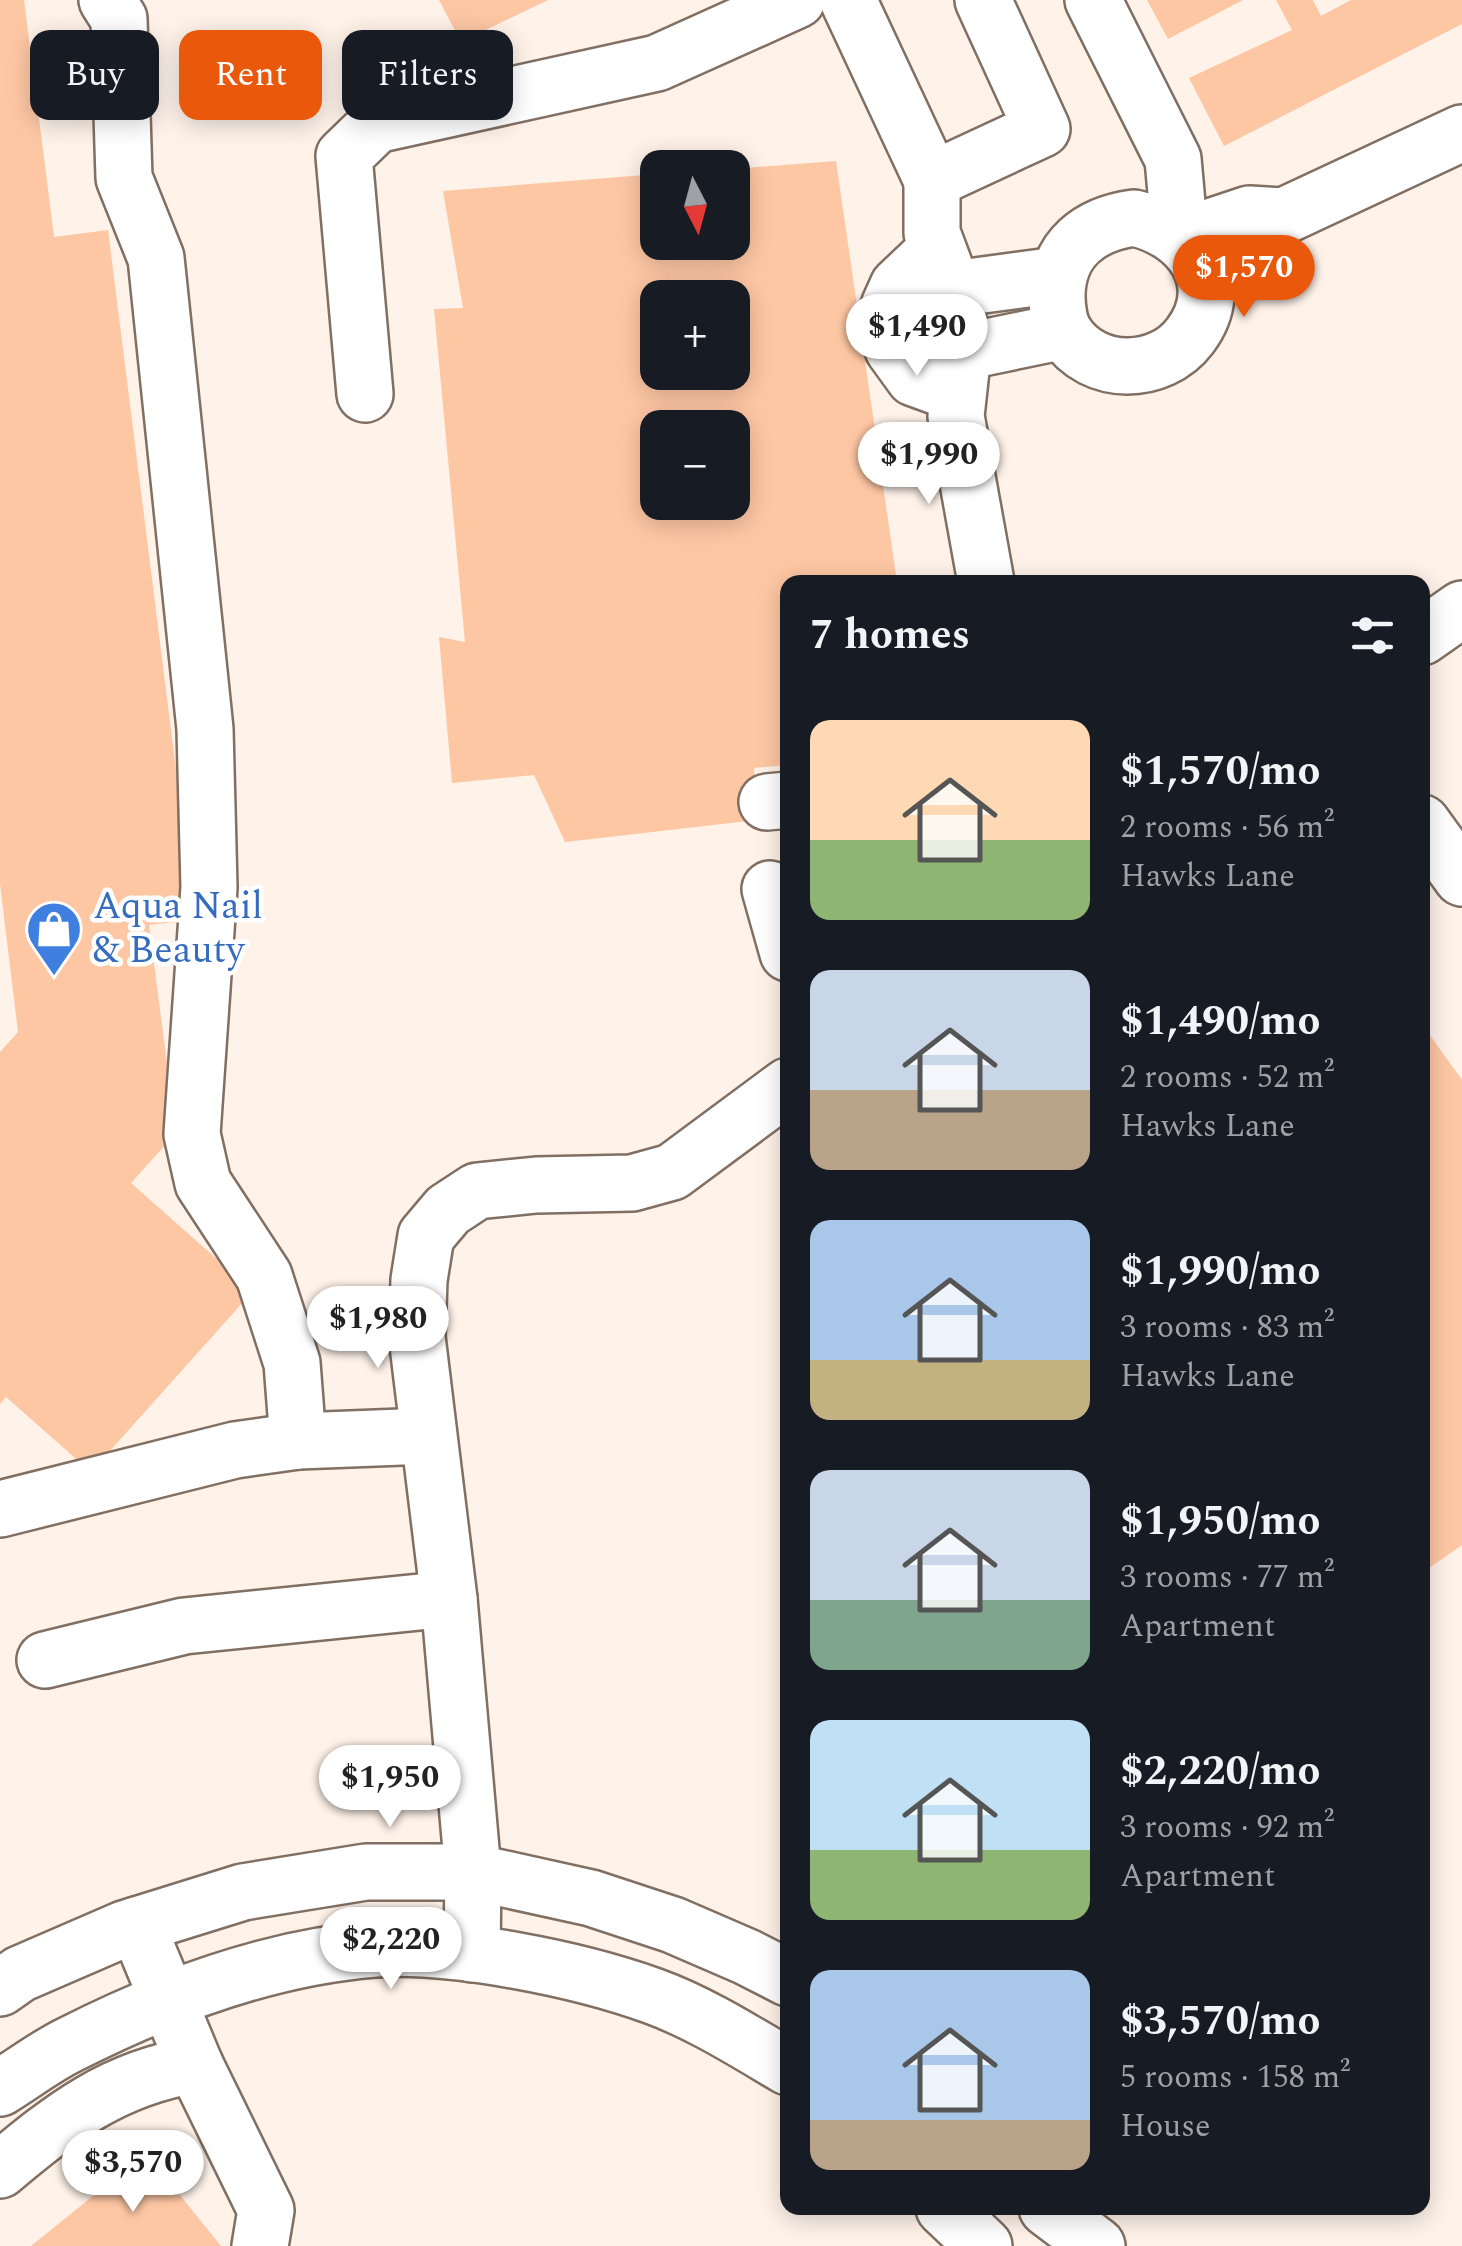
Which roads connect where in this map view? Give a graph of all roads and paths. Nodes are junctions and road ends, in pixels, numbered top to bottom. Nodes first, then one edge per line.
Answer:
1 (106, 0) edge
2 (797, 0) edge
3 (848, 0) edge
4 (983, 0) edge
5 (1093, 0) edge
6 (1462, 133) edge
7 (932, 180) junction
8 (1192, 259) junction
9 (945, 269) junction
10 (1058, 275) junction
11 (1064, 331) junction
12 (961, 373) junction
13 (364, 394) dead end
14 (985, 575) edge
15 (1462, 609) edge
16 (1430, 631) edge
17 (1430, 834) edge
18 (1462, 878) edge
19 (770, 889) dead end
20 (780, 925) edge
21 (780, 1092) edge
22 (428, 1436) junction
23 (298, 1441) junction
24 (0, 1509) edge
25 (449, 1599) junction
26 (45, 1660) dead end
27 (473, 1872) junction
28 (138, 1925) junction
29 (472, 1954) junction
30 (780, 1974) edge
31 (0, 1988) edge
32 (168, 2001) junction
33 (780, 2046) edge
34 (195, 2065) junction
35 (0, 2088) edge
36 (0, 2170) edge
37 (951, 2215) edge
38 (1057, 2215) edge
39 (260, 2246) edge
40 (984, 2246) edge
41 (1097, 2246) edge

1 - 23 street
2 - 13 street
3 - 7 street
4 - 7 street
5 - 8 street
6 - 8 street
7 - 9 street
8 - 10 street
8 - 11 street
9 - 10 street
9 - 12 street
10 - 11 street
11 - 12 street
12 - 14 street
15 - 16 street
17 - 18 street
19 - 20 street
21 - 22 street
22 - 23 street
22 - 25 street
23 - 24 street
25 - 26 street
25 - 27 street
27 - 28 street
27 - 29 street
27 - 30 street
28 - 31 street
28 - 32 street
29 - 32 street
29 - 33 street
32 - 34 street
32 - 35 street
34 - 36 street
34 - 39 street
37 - 40 street
38 - 41 street

